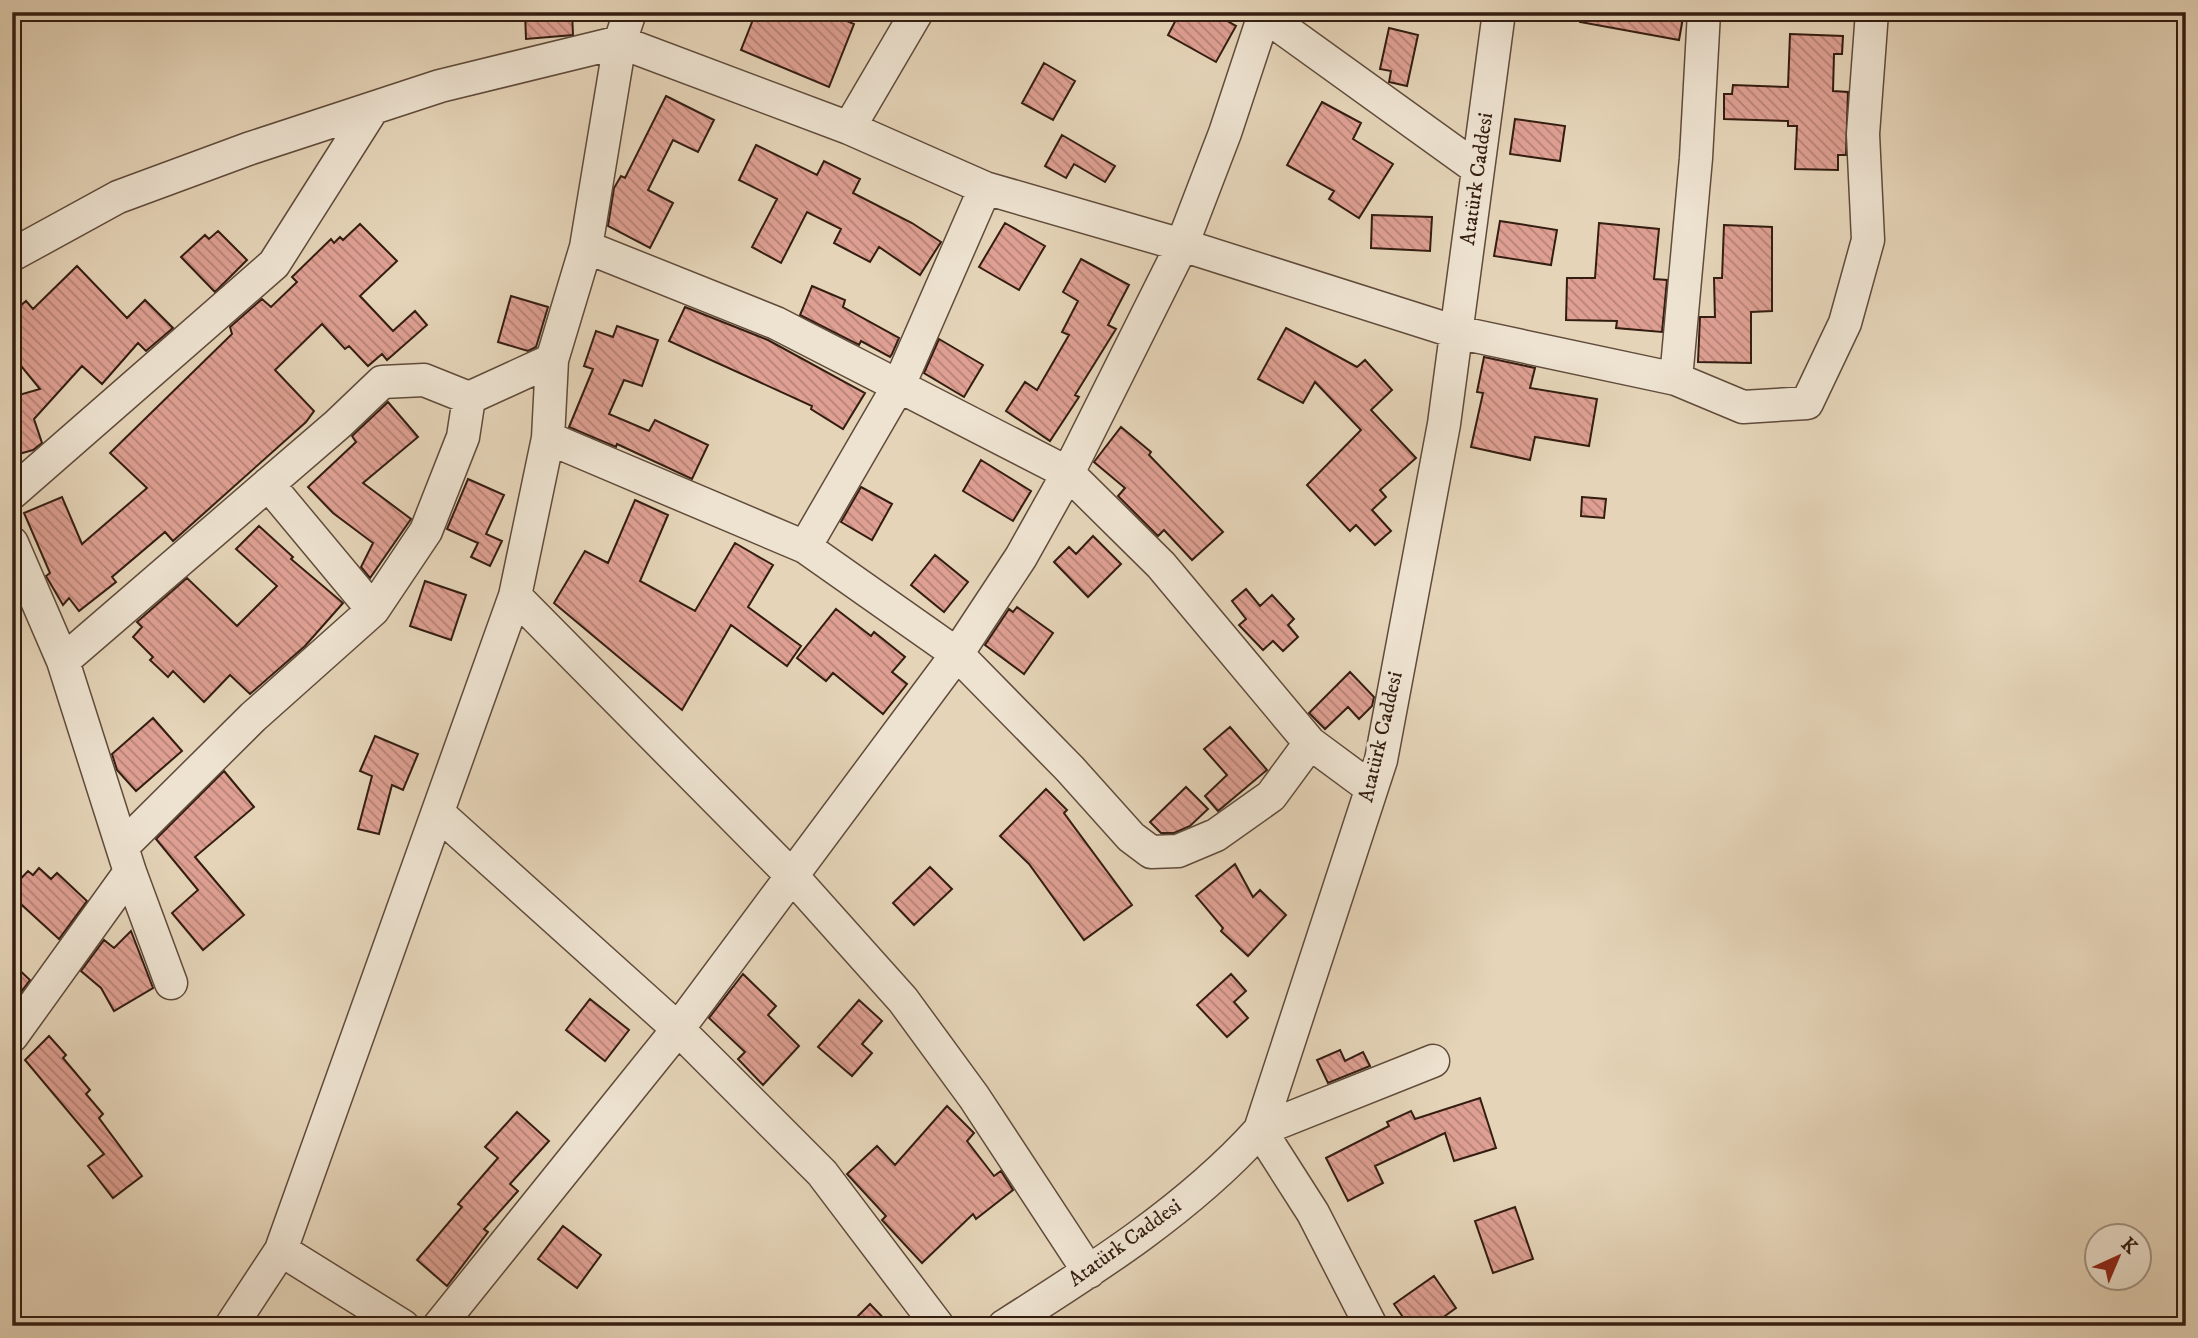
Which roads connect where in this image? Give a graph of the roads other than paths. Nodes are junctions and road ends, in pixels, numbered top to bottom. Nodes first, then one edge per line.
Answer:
1 (630, 12) edge
2 (916, 12) edge
3 (1499, 12) edge
4 (1704, 12) edge
5 (1872, 12) edge
6 (1263, 13) edge
7 (620, 42) junction
8 (373, 108) junction
9 (849, 128) junction
10 (1478, 169) junction
11 (985, 188) junction
12 (1182, 245) junction
13 (586, 247) junction
14 (12, 255) edge
15 (1456, 332) junction
16 (552, 360) junction
17 (1676, 379) junction
18 (899, 385) junction
19 (468, 398) junction
20 (548, 438) junction
21 (1068, 473) junction
22 (268, 484) junction
23 (12, 493) edge
24 (12, 543) edge
25 (805, 547) junction
26 (515, 596) junction
27 (373, 610) junction
28 (957, 654) junction
29 (62, 661) junction
30 (1310, 743) junction
31 (1371, 788) junction
32 (438, 813) junction
33 (126, 859) junction
34 (792, 876) junction
35 (171, 983) dead end
36 (678, 1029) junction
37 (12, 1036) edge
38 (1433, 1061) dead end
39 (1260, 1130) junction
40 (281, 1250) junction
41 (1088, 1272) junction
42 (231, 1326) edge
43 (403, 1326) edge
44 (439, 1326) edge
45 (938, 1326) edge
46 (1004, 1326) edge
47 (1371, 1326) edge

1 - 7 street
2 - 9 street
3 - 10 street, Atatürk Caddesi
4 - 17 street
5 - 17 street
6 - 10 street
6 - 12 street
7 - 8 street
7 - 9 street
7 - 13 street
8 - 14 street
8 - 23 street
9 - 11 street
10 - 15 street, Atatürk Caddesi
11 - 12 street
11 - 18 street
12 - 15 street
12 - 21 street
13 - 16 street
13 - 18 street
15 - 17 street
15 - 31 street, Atatürk Caddesi
16 - 19 street
16 - 20 street
18 - 21 street
18 - 25 street
19 - 22 street
19 - 27 street
20 - 25 street
20 - 26 street
21 - 28 street
21 - 30 street
22 - 27 street
22 - 29 street
24 - 29 street
25 - 28 street
26 - 32 street
26 - 34 street
27 - 33 street
28 - 30 street
28 - 34 street
29 - 33 street
30 - 31 street
31 - 39 street, Atatürk Caddesi
32 - 36 street
32 - 40 street
33 - 35 street
33 - 37 street
34 - 36 street
34 - 41 street
36 - 44 street
36 - 45 street
38 - 39 street
39 - 41 street, Atatürk Caddesi
39 - 47 street
40 - 42 street
40 - 43 street
41 - 46 street, Atatürk Caddesi

